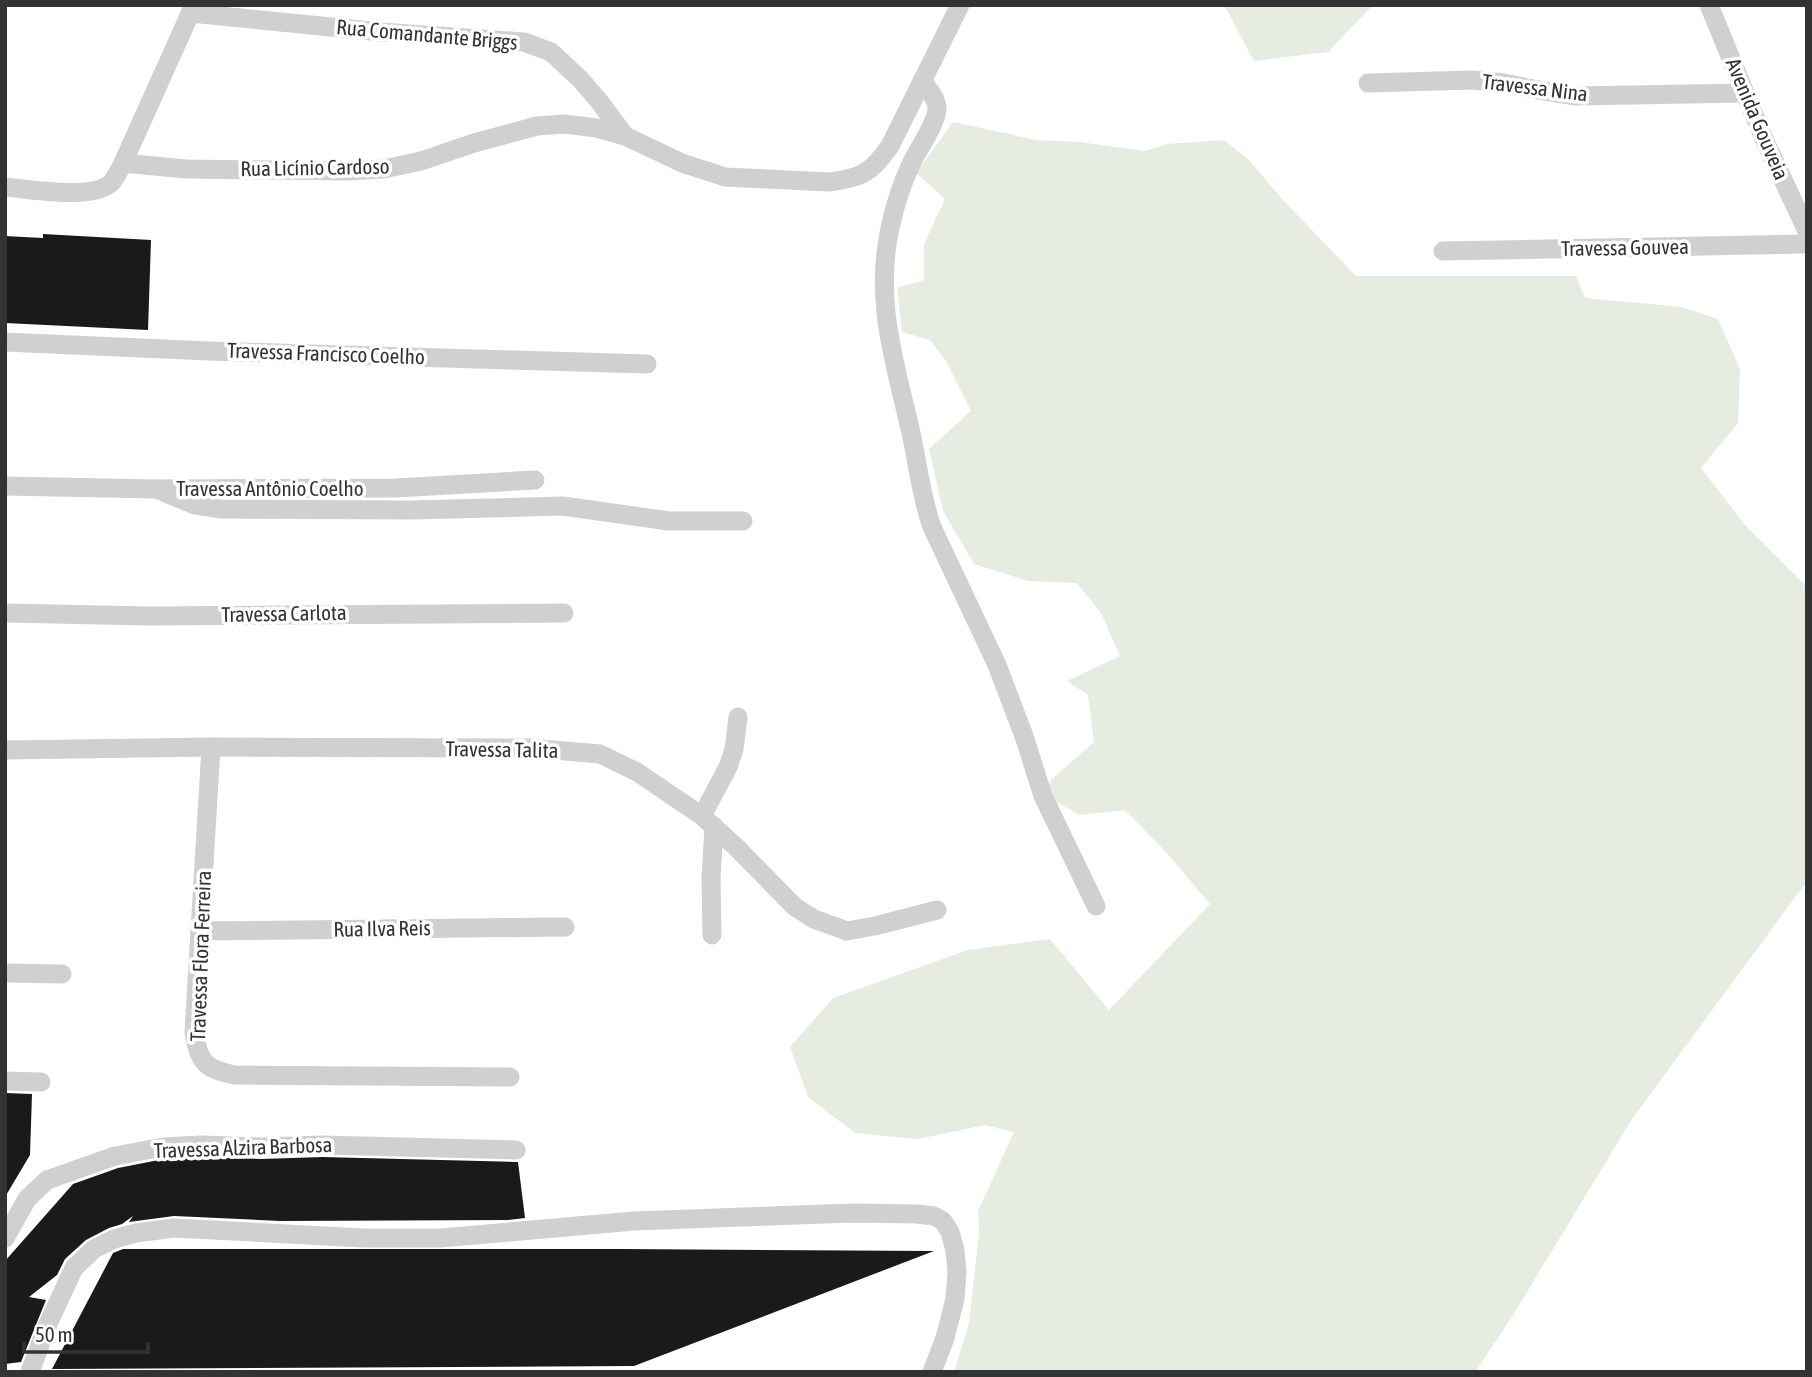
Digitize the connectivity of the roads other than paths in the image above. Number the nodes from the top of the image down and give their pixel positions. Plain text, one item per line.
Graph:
1 (960, 5) edge
2 (1710, 5) edge
3 (192, 9) edge
4 (922, 81) junction
5 (1368, 83) dead end
6 (1744, 93) junction
7 (625, 136) junction
8 (123, 163) junction
9 (5, 187) edge
10 (1807, 231) edge
11 (1807, 244) edge
12 (1443, 251) dead end
13 (5, 342) edge
14 (647, 364) dead end
15 (535, 480) dead end
16 (5, 486) edge
17 (361, 488) junction
18 (156, 489) junction
19 (357, 510) junction
20 (743, 521) dead end
21 (564, 613) dead end
22 (5, 614) edge
23 (738, 717) dead end
24 (211, 747) junction
25 (5, 750) edge
26 (708, 821) junction
27 (1096, 906) dead end
28 (937, 910) dead end
29 (565, 927) dead end
30 (200, 931) junction
31 (712, 935) dead end
32 (5, 972) edge
33 (62, 974) dead end
34 (510, 1077) dead end
35 (5, 1081) edge
36 (41, 1082) dead end
37 (516, 1150) dead end
38 (5, 1238) edge
39 (30, 1372) edge
40 (932, 1372) edge

1 - 4 street, Rua Licínio Cardoso
2 - 6 street, Avenida Gouveia
3 - 7 street, Rua Comandante Briggs
3 - 8 street
4 - 7 street, Rua Licínio Cardoso
4 - 27 street
5 - 6 street, Travessa Nina
6 - 10 street, Avenida Gouveia
7 - 8 street, Rua Licínio Cardoso
8 - 9 street
11 - 12 street, Travessa Gouvea
13 - 14 street, Travessa Francisco Coelho
15 - 17 street, Travessa Antônio Coelho
16 - 18 street, Travessa Antônio Coelho
17 - 18 street, Travessa Antônio Coelho
17 - 19 street
18 - 19 street
19 - 20 street
21 - 22 street, Travessa Carlota
23 - 26 street
24 - 25 street, Travessa Talita
24 - 26 street, Travessa Talita
24 - 30 street, Travessa Flora Ferreira
26 - 28 street, Travessa Talita
26 - 31 street
29 - 30 street, Rua Ilva Reis
30 - 34 street, Travessa Flora Ferreira
32 - 33 street
35 - 36 street
37 - 38 street, Travessa Alzira Barbosa
39 - 40 street

